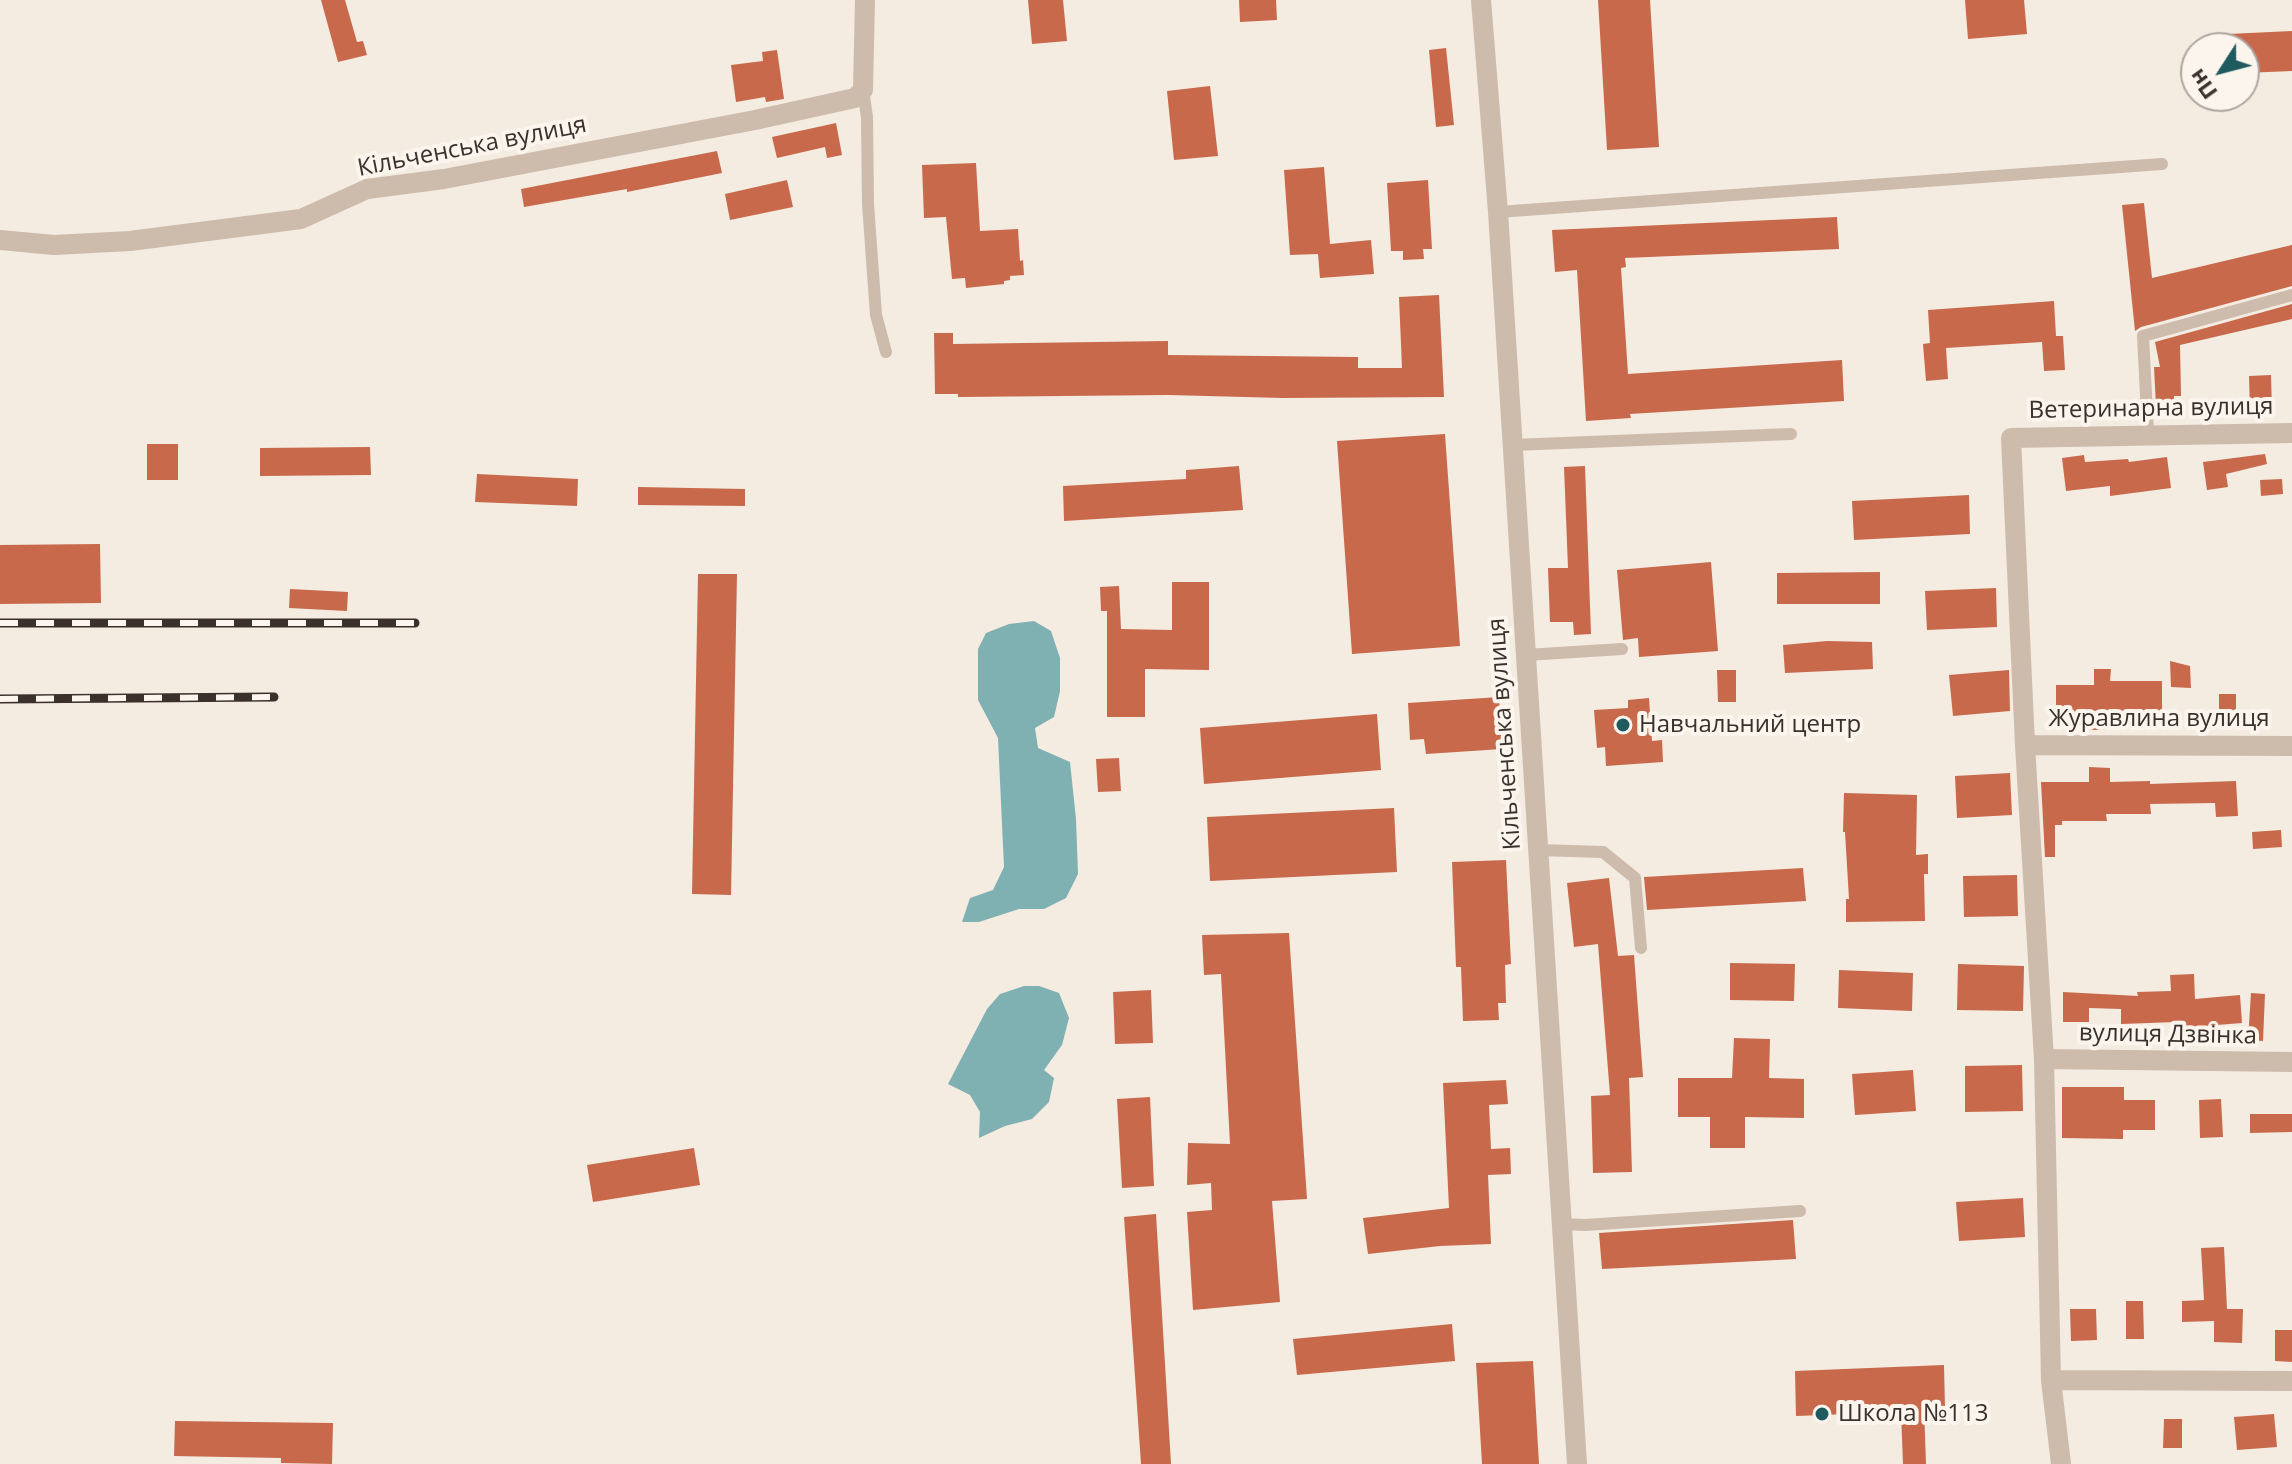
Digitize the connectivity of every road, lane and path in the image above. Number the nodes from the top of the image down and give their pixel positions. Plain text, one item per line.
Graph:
1 (865, 0) edge
2 (1481, 0) edge
3 (863, 90) junction
4 (2162, 164) dead end
5 (1498, 212) junction
6 (0, 240) edge
7 (2292, 295) edge
8 (886, 352) dead end
9 (2292, 433) edge
10 (1791, 434) dead end
11 (2148, 434) junction
12 (1513, 445) junction
13 (1622, 649) dead end
14 (1526, 655) junction
15 (2025, 745) junction
16 (2292, 746) edge
17 (1538, 850) junction
18 (1641, 948) dead end
19 (2044, 1059) junction
20 (2292, 1062) edge
21 (1800, 1211) dead end
22 (1562, 1224) junction
23 (2051, 1380) junction
24 (2292, 1381) edge
25 (1577, 1464) edge
26 (2061, 1464) edge

1 - 3 street
2 - 5 street, Кільченська вулиця
3 - 6 street, Кільченська вулиця
3 - 8 lane
4 - 5 lane
5 - 12 street, Кільченська вулиця
7 - 11 lane
9 - 11 street, Ветеринарна вулиця
10 - 12 lane
11 - 15 street, Ветеринарна вулиця
12 - 14 street, Кільченська вулиця
13 - 14 lane
14 - 17 street, Кільченська вулиця
15 - 16 street, Журавлина вулиця
15 - 19 street
17 - 18 lane
17 - 22 street, Кільченська вулиця
19 - 20 street, вулиця Дзвінка
19 - 23 street
21 - 22 lane
22 - 25 street, Кільченська вулиця
23 - 24 street
23 - 26 street

